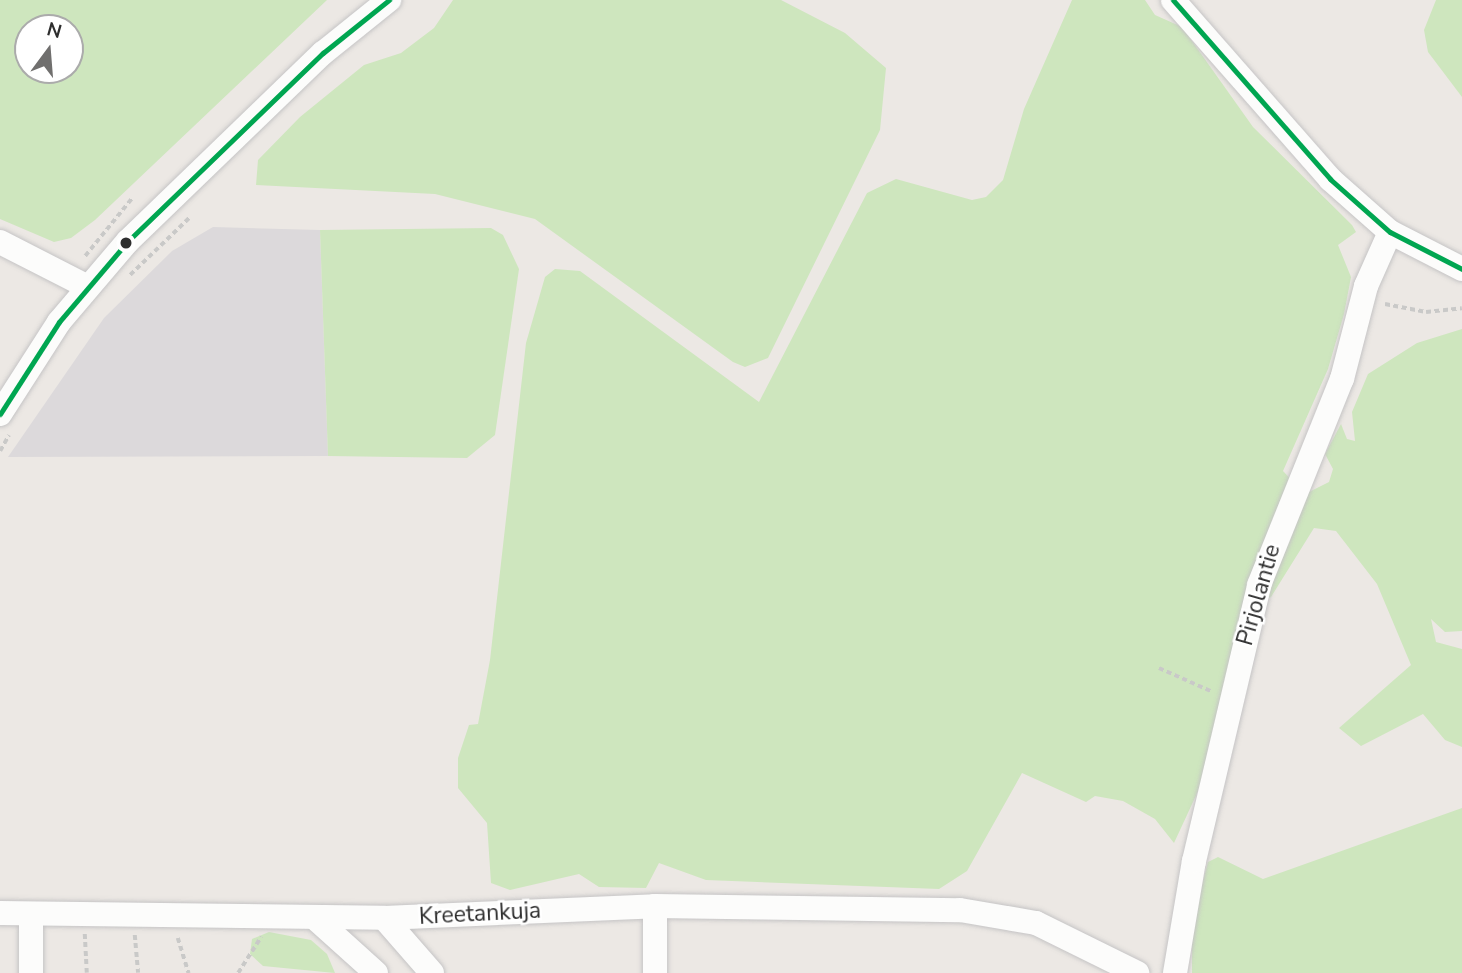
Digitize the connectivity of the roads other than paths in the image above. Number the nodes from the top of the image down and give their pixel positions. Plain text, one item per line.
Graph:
1 (389, 0) edge
2 (1173, 0) edge
3 (1390, 232) junction
4 (0, 242) edge
5 (1462, 269) edge
6 (86, 286) junction
7 (0, 414) edge
8 (655, 906) junction
9 (0, 913) edge
10 (31, 914) junction
11 (315, 918) junction
12 (384, 918) junction
13 (31, 973) edge
14 (376, 973) edge
15 (432, 973) edge
16 (655, 973) edge
17 (1137, 973) edge
18 (1175, 973) edge

1 - 6 street
2 - 3 street
3 - 5 street
3 - 18 street, Pirjolantie
4 - 6 street
6 - 7 street
8 - 12 street, Kreetankuja
8 - 16 street
8 - 17 street, Kreetankuja
9 - 10 street, Kreetankuja
10 - 11 street, Kreetankuja
10 - 13 street
11 - 12 street, Kreetankuja
11 - 14 street
12 - 15 street

